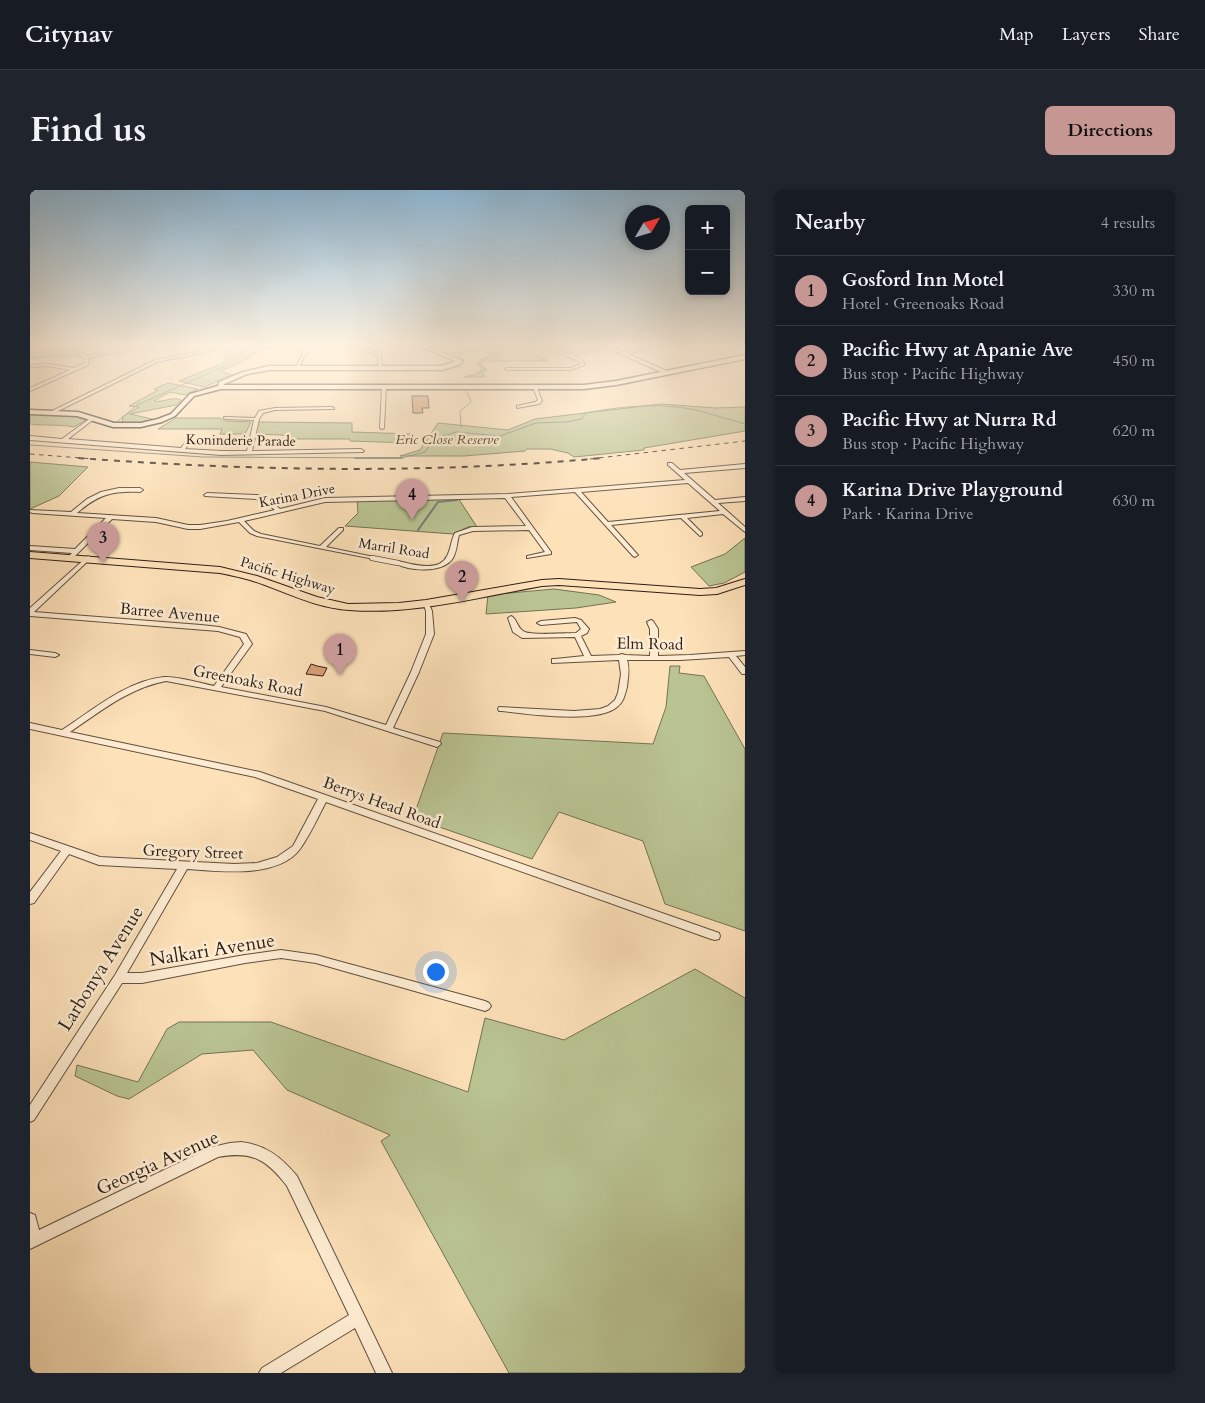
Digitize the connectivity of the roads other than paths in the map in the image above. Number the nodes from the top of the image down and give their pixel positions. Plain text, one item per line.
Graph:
1 (74, 401) edge
2 (186, 401) edge
3 (383, 401) edge
4 (539, 401) edge
5 (519, 407) dead end
6 (332, 408) dead end
7 (30, 412) edge
8 (52, 412) junction
9 (92, 418) junction
10 (226, 418) dead end
11 (257, 419) junction
12 (382, 428) dead end
13 (30, 438) edge
14 (63, 441) junction
15 (188, 441) dead end
16 (182, 450) junction
17 (362, 451) dead end
18 (249, 453) junction
19 (670, 464) dead end
20 (745, 466) edge
21 (680, 472) junction
22 (690, 481) junction
23 (140, 490) dead end
24 (578, 492) junction
25 (207, 495) dead end
26 (507, 496) junction
27 (745, 499) edge
28 (714, 502) junction
29 (278, 510) junction
30 (32, 511) dead end
31 (725, 512) junction
32 (72, 514) junction
33 (682, 516) junction
34 (110, 517) junction
35 (240, 520) junction
36 (607, 524) junction
37 (531, 528) junction
38 (341, 529) dead end
39 (745, 530) edge
40 (700, 534) dead end
41 (322, 547) junction
42 (30, 548) edge
43 (74, 554) junction
44 (30, 555) edge
45 (635, 555) dead end
46 (529, 557) dead end
47 (88, 558) junction
48 (372, 558) joint
49 (398, 564) joint
50 (745, 582) edge
51 (426, 603) junction
52 (30, 613) edge
53 (511, 618) dead end
54 (650, 622) dead end
55 (541, 623) dead end
56 (576, 635) junction
57 (30, 652) edge
58 (745, 653) edge
59 (731, 654) junction
60 (55, 656) dead end
61 (622, 656) junction
62 (588, 657) junction
63 (654, 657) junction
64 (555, 661) dead end
65 (745, 672) edge
66 (216, 688) junction
67 (502, 709) dead end
68 (30, 726) edge
69 (389, 728) junction
70 (63, 733) junction
71 (437, 744) dead end
72 (324, 797) junction
73 (30, 836) edge
74 (67, 849) junction
75 (184, 865) junction
76 (30, 900) edge
77 (714, 936) dead end
78 (118, 978) junction
79 (485, 1006) dead end
80 (30, 1116) edge
81 (30, 1220) edge
82 (32, 1241) edge
83 (358, 1318) junction
84 (267, 1373) edge
85 (384, 1373) edge

1 - 8 street
2 - 9 main road
3 - 12 street
4 - 5 street
6 - 11 street
7 - 8 main road
8 - 9 main road
9 - 14 street
10 - 11 street
11 - 18 street
13 - 14 street, Koninderie Parade
14 - 16 street, Koninderie Parade
15 - 16 street
16 - 18 street, Koninderie Parade
17 - 18 street, Koninderie Parade
19 - 21 street
20 - 21 street
21 - 22 street
22 - 24 street, Karina Drive
22 - 28 street
23 - 32 street
24 - 26 street, Karina Drive
24 - 36 street
25 - 29 street
26 - 29 street, Karina Drive
26 - 37 street
27 - 28 street
28 - 31 street
29 - 35 street, Karina Drive
30 - 32 street, Karina Drive
31 - 33 street
31 - 39 street
32 - 34 street, Karina Drive
33 - 36 street
33 - 40 street
34 - 35 street, Karina Drive
34 - 43 street
35 - 41 street, Marril Road
36 - 45 street
37 - 46 street
37 - 49 street, Marril Road
38 - 41 street
41 - 48 street, Marril Road
42 - 43 street
43 - 44 main road, Pacific Highway
43 - 47 main road, Pacific Highway
47 - 51 main road, Pacific Highway
47 - 52 street
48 - 49 street, Marril Road
50 - 51 main road, Pacific Highway
51 - 69 street
52 - 66 street, Barree Avenue
53 - 56 street
54 - 63 street
55 - 56 street
56 - 62 street
57 - 60 street
58 - 59 street, Elm Road
59 - 63 street, Elm Road
59 - 65 street
61 - 62 street, Elm Road
61 - 63 street, Elm Road
61 - 67 street
62 - 64 street, Elm Road
66 - 69 street, Greenoaks Road
66 - 70 street, Greenoaks Road
68 - 70 street, Berrys Head Road
69 - 71 street, Greenoaks Road
70 - 72 street, Berrys Head Road
72 - 75 street, Gregory Street
72 - 77 street, Berrys Head Road
73 - 74 street, Gregory Street
74 - 75 street, Gregory Street
74 - 76 street
75 - 78 street, Larbonya Avenue
78 - 79 street, Nalkari Avenue
78 - 80 street, Larbonya Avenue
81 - 82 street
82 - 83 street, Georgia Avenue
83 - 84 street
83 - 85 street, Georgia Avenue

